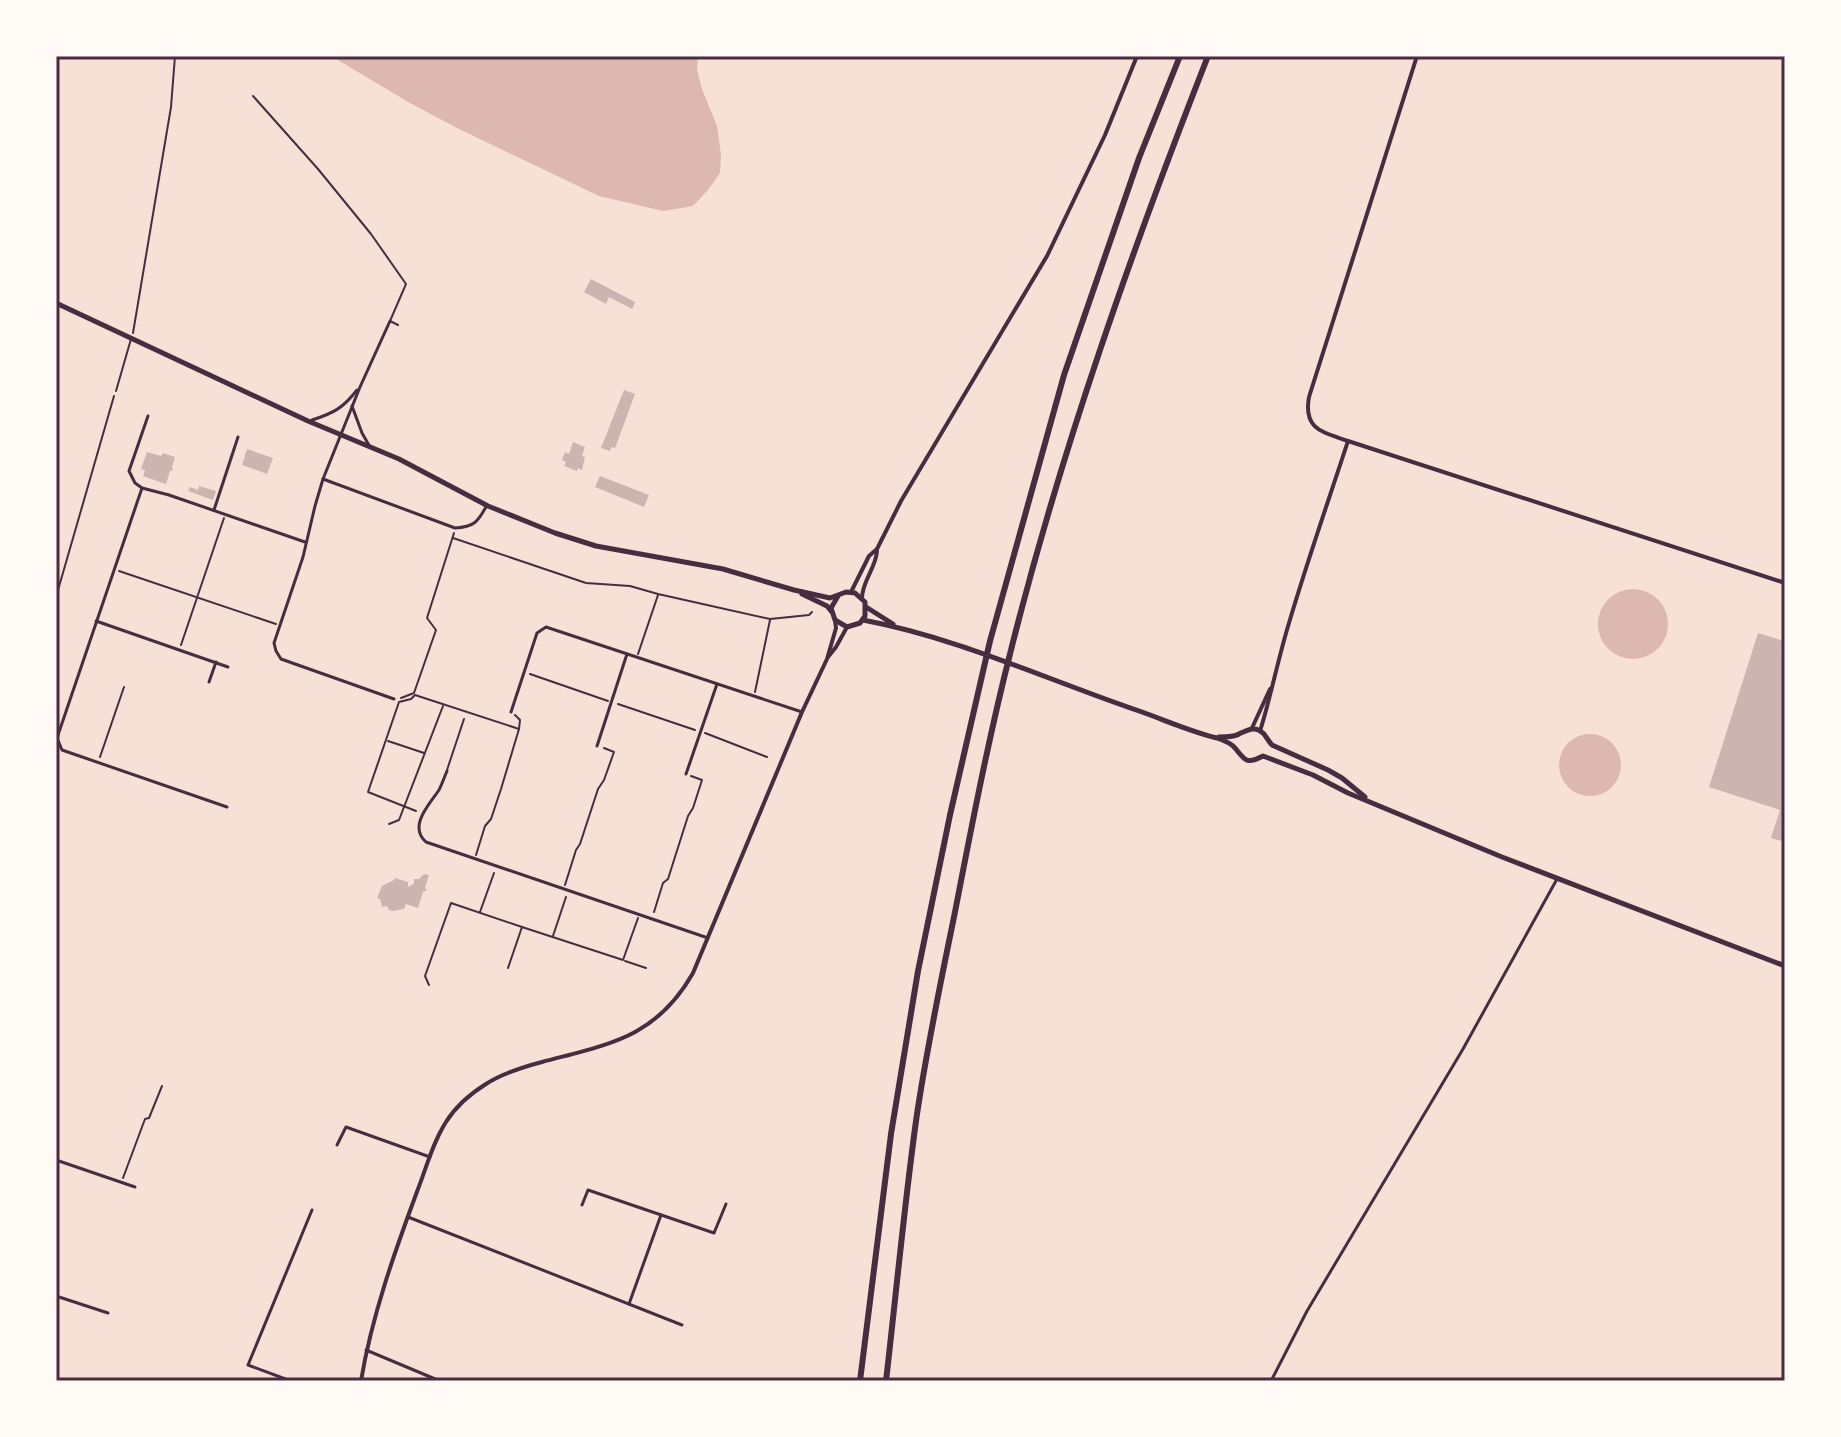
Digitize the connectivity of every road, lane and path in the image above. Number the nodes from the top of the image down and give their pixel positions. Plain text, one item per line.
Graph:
1 (175, 56) edge
2 (1137, 56) edge
3 (1180, 56) edge
4 (1208, 56) edge
5 (1417, 56) edge
6 (253, 96) dead end
7 (56, 303) edge
8 (390, 321) junction
9 (398, 325) dead end
10 (131, 338) junction
11 (360, 387) junction
12 (116, 391) joint
13 (352, 406) junction
14 (148, 416) dead end
15 (308, 421) junction
16 (340, 435) junction
17 (238, 437) dead end
18 (1348, 441) junction
19 (370, 447) junction
20 (323, 479) junction
21 (142, 488) junction
22 (487, 505) junction
23 (214, 510) junction
24 (225, 514) junction
25 (455, 528) junction
26 (453, 538) junction
27 (305, 542) junction
28 (877, 549) junction
29 (114, 569) junction
30 (1785, 583) edge
31 (794, 590) junction
32 (851, 592) junction
33 (658, 594) junction
34 (838, 596) junction
35 (56, 597) edge
36 (197, 597) junction
37 (862, 598) junction
38 (866, 607) junction
39 (812, 612) dead end
40 (832, 612) junction
41 (770, 619) junction
42 (835, 620) junction
43 (863, 620) junction
44 (96, 621) junction
45 (280, 626) junction
46 (898, 626) junction
47 (847, 627) junction
48 (179, 650) junction
49 (627, 654) junction
50 (637, 657) junction
51 (827, 659) junction
52 (216, 662) junction
53 (228, 667) dead end
54 (523, 672) junction
55 (209, 682) dead end
56 (1272, 683) junction
57 (717, 684) junction
58 (124, 687) dead end
59 (754, 696) junction
60 (394, 699) joint
61 (611, 702) junction
62 (444, 704) junction
63 (511, 712) joint
64 (802, 712) junction
65 (464, 719) dead end
66 (519, 729) junction
67 (1252, 729) junction
68 (1260, 731) junction
69 (701, 732) junction
70 (1238, 736) junction
71 (1217, 738) junction
72 (387, 740) junction
73 (1268, 742) junction
74 (597, 746) joint
75 (1235, 747) junction
76 (425, 753) junction
77 (1263, 756) junction
78 (767, 757) dead end
79 (98, 762) junction
80 (447, 771) joint
81 (686, 774) joint
82 (1372, 803) junction
83 (405, 806) junction
84 (227, 807) dead end
85 (423, 814) junction
86 (389, 824) dead end
87 (475, 859) junction
88 (496, 867) junction
89 (1557, 879) junction
90 (565, 891) junction
91 (480, 913) junction
92 (639, 915) junction
93 (651, 919) junction
94 (522, 927) junction
95 (552, 937) junction
96 (708, 938) junction
97 (623, 960) junction
98 (1785, 966) edge
99 (508, 968) dead end
100 (646, 968) dead end
101 (429, 985) dead end
102 (162, 1086) dead end
103 (337, 1145) dead end
104 (430, 1157) junction
105 (56, 1160) edge
106 (122, 1183) junction
107 (135, 1187) dead end
108 (726, 1204) dead end
109 (582, 1205) dead end
110 (312, 1210) dead end
111 (661, 1215) junction
112 (408, 1217) junction
113 (56, 1296) edge
114 (629, 1304) junction
115 (108, 1313) dead end
116 (682, 1325) dead end
117 (366, 1350) junction
118 (291, 1381) edge
119 (361, 1381) edge
120 (440, 1381) edge
121 (860, 1381) edge
122 (886, 1381) edge
123 (1271, 1381) edge

1 - 10 path
2 - 28 street
3 - 121 highway
4 - 122 highway
5 - 18 street
6 - 8 lane
7 - 10 main road
8 - 9 lane
8 - 11 street
10 - 12 lane
10 - 15 main road
11 - 13 street
11 - 15 street
12 - 35 path
13 - 16 street
13 - 19 street
14 - 21 street
15 - 16 main road
16 - 19 main road
16 - 20 street
17 - 23 street
18 - 30 street
18 - 56 street
19 - 22 main road
20 - 25 street
20 - 27 street
21 - 23 street
21 - 29 street
22 - 25 street
22 - 31 main road
23 - 24 street
24 - 27 street
24 - 36 path
25 - 26 path
26 - 33 path
26 - 60 path
27 - 45 street
28 - 32 street
28 - 37 street
29 - 36 path
29 - 44 street
31 - 34 main road
31 - 40 main road
32 - 34 main road
32 - 37 main road
33 - 41 path
33 - 50 path
34 - 40 main road
36 - 45 path
36 - 48 path
37 - 38 main road
38 - 43 main road
38 - 46 main road
39 - 41 path
40 - 42 main road
41 - 59 path
42 - 47 main road
42 - 51 street
43 - 46 main road
43 - 47 main road
44 - 48 street
44 - 79 street
45 - 60 street
46 - 71 main road
47 - 51 street
48 - 52 street
49 - 50 street
49 - 54 street
49 - 61 street
50 - 57 street
51 - 64 street
52 - 53 street
52 - 55 street
54 - 61 path
54 - 63 street
56 - 67 street
56 - 68 street
57 - 59 street
57 - 69 street
58 - 79 path
59 - 64 street
61 - 69 path
61 - 74 street
62 - 66 path
62 - 72 path
62 - 76 path
63 - 66 path
64 - 96 street
65 - 80 lane
66 - 87 path
67 - 68 main road
67 - 70 main road
68 - 73 main road
69 - 78 path
69 - 81 street
70 - 71 main road
70 - 75 main road
71 - 75 main road
72 - 76 path
72 - 83 path
73 - 77 main road
73 - 82 main road
74 - 90 path
75 - 77 main road
76 - 83 path
77 - 82 main road
79 - 84 street
80 - 85 street
81 - 93 path
82 - 89 main road
83 - 85 path
83 - 86 path
85 - 87 street
87 - 88 street
88 - 90 street
88 - 91 path
89 - 98 main road
89 - 123 street
90 - 92 street
90 - 95 path
91 - 94 path
91 - 101 path
92 - 93 street
92 - 97 path
93 - 96 street
94 - 95 path
94 - 99 path
95 - 97 path
96 - 104 street
97 - 100 path
102 - 106 path
103 - 104 street
104 - 112 street
105 - 106 street
106 - 107 street
108 - 111 street
109 - 111 street
110 - 118 street
111 - 114 street
112 - 114 street
112 - 117 street
113 - 115 street
114 - 116 street
117 - 119 street
117 - 120 street

